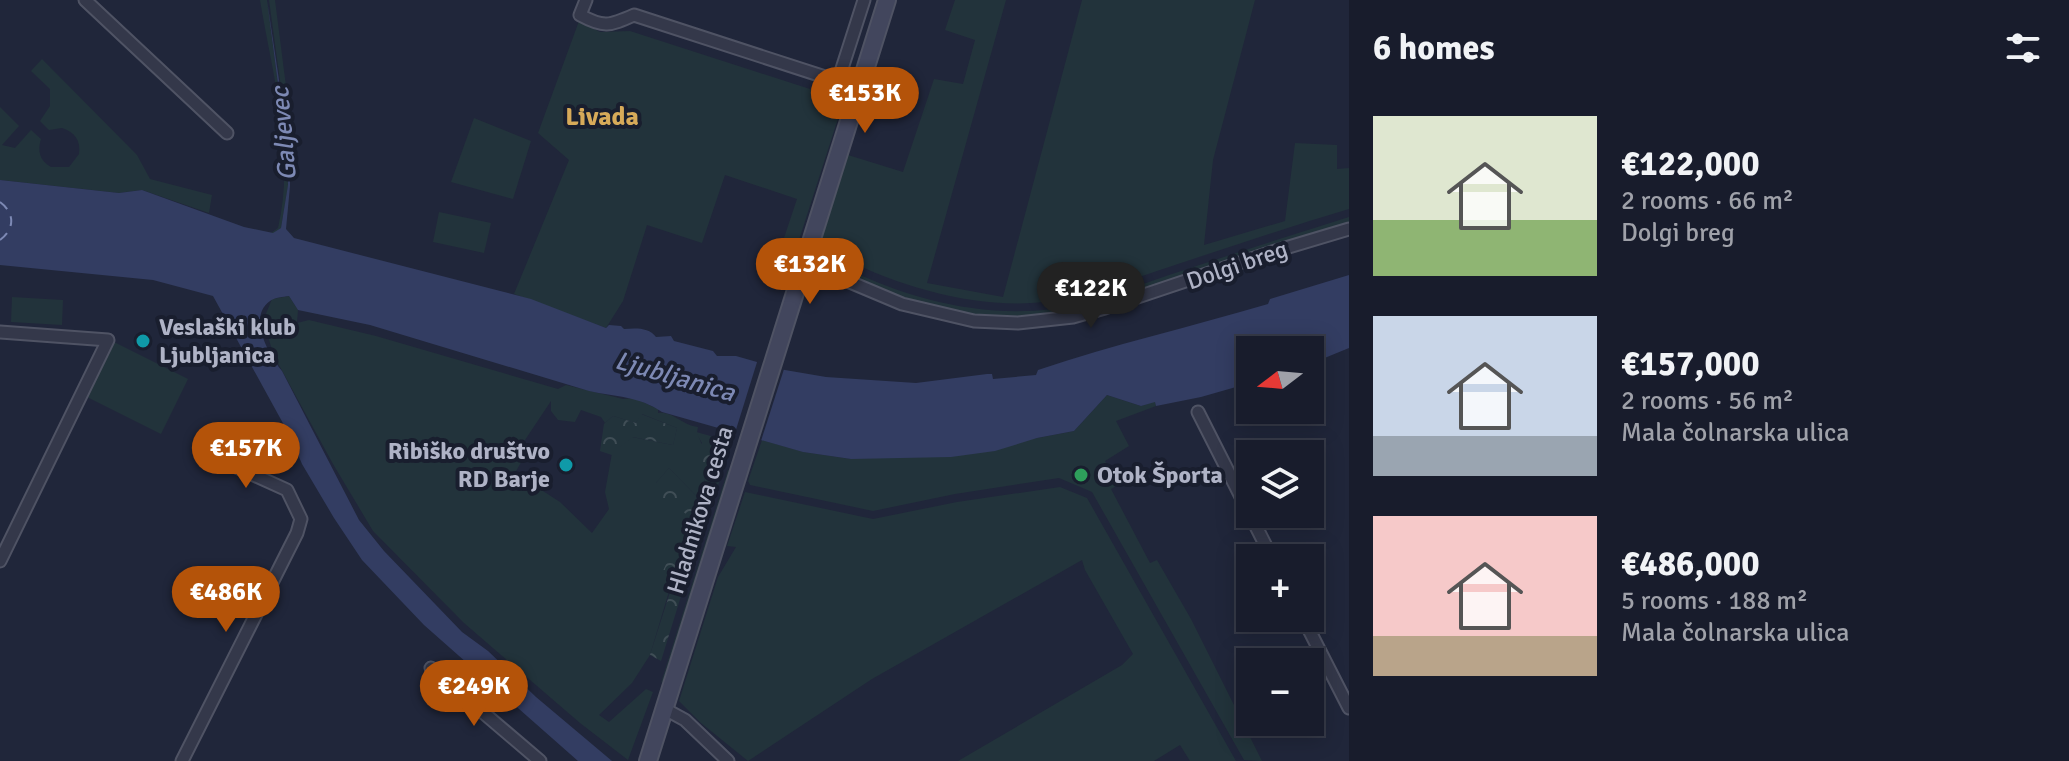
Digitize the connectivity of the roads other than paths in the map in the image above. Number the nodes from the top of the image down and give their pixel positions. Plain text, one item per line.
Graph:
1 (85, 0) edge
2 (586, 0) edge
3 (864, 0) edge
4 (887, 0) edge
5 (838, 81) junction
6 (859, 88) junction
7 (227, 133) dead end
8 (1349, 229) edge
9 (805, 257) junction
10 (0, 332) edge
11 (1198, 412) dead end
12 (201, 451) dead end
13 (1265, 544) edge
14 (0, 561) edge
15 (1310, 632) edge
16 (431, 668) dead end
17 (663, 708) junction
18 (1349, 708) edge
19 (182, 761) edge
20 (540, 761) edge
21 (648, 761) edge
22 (728, 761) edge

1 - 7 street
2 - 5 street
3 - 5 street
4 - 6 main road, Hladnikova cesta
5 - 6 street
6 - 9 main road, Hladnikova cesta
8 - 9 street, Dolgi breg
9 - 17 main road, Hladnikova cesta
10 - 14 street
11 - 13 street
12 - 19 street
15 - 18 street
16 - 20 street
17 - 21 main road, Hladnikova cesta
17 - 22 street

